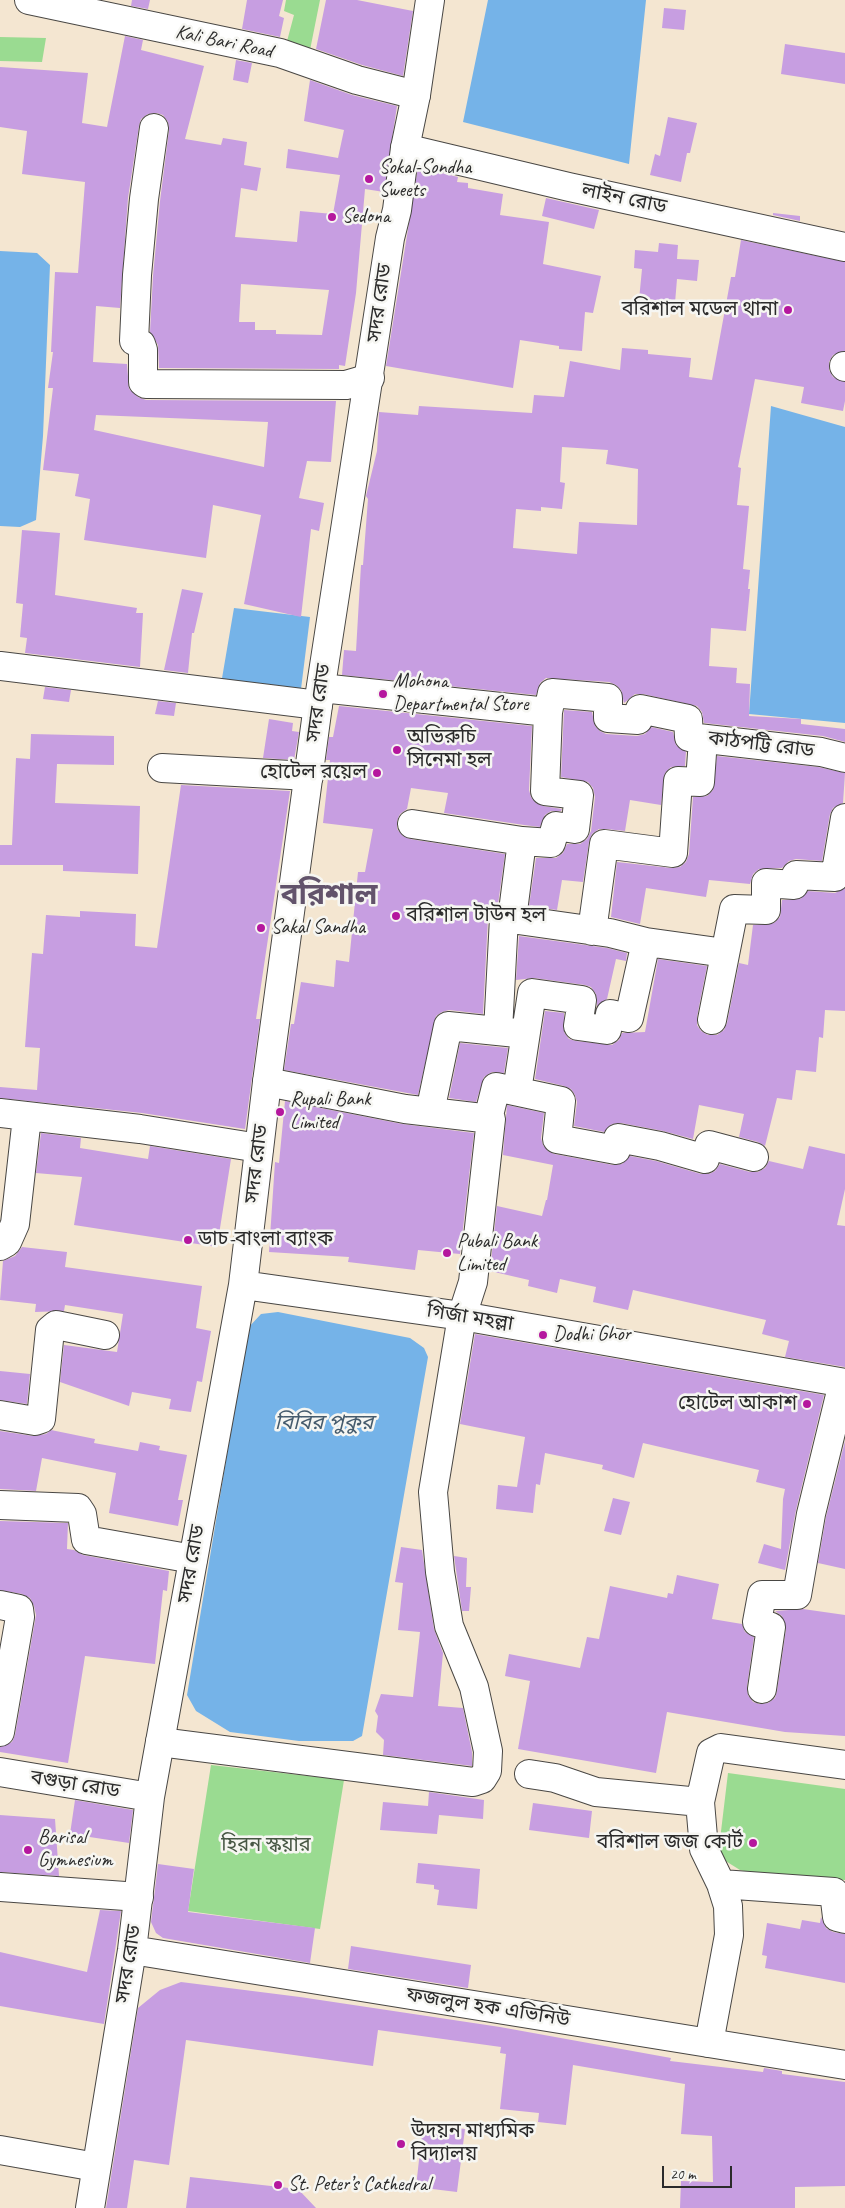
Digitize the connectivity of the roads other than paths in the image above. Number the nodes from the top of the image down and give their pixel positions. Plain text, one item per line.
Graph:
1 (29, 0) edge
2 (430, 0) edge
3 (416, 95) junction
4 (154, 128) dead end
5 (404, 148) junction
6 (845, 247) edge
7 (370, 378) junction
8 (0, 666) edge
9 (320, 696) junction
10 (548, 712) junction
11 (703, 739) junction
12 (845, 758) edge
13 (162, 768) dead end
14 (309, 776) junction
15 (845, 818) edge
16 (412, 824) dead end
17 (522, 841) junction
18 (512, 919) junction
19 (592, 931) junction
20 (646, 942) junction
21 (725, 954) junction
22 (712, 1020) dead end
23 (498, 1031) junction
24 (526, 1033) junction
25 (267, 1082) junction
26 (518, 1092) junction
27 (430, 1112) junction
28 (0, 1113) edge
29 (27, 1117) junction
30 (488, 1119) junction
31 (259, 1148) junction
32 (754, 1157) dead end
33 (0, 1246) edge
34 (243, 1285) junction
35 (462, 1316) junction
36 (105, 1335) dead end
37 (844, 1383) edge
38 (0, 1415) edge
39 (0, 1505) edge
40 (193, 1559) junction
41 (0, 1604) edge
42 (762, 1689) dead end
43 (0, 1732) edge
44 (160, 1742) junction
45 (845, 1765) edge
46 (529, 1774) dead end
47 (0, 1775) edge
48 (150, 1798) junction
49 (700, 1802) junction
50 (721, 1884) junction
51 (0, 1887) edge
52 (139, 1898) junction
53 (845, 1919) edge
54 (132, 1950) junction
55 (709, 2043) junction
56 (845, 2065) edge
57 (0, 2150) edge
58 (96, 2167) junction
59 (90, 2208) edge

1 - 3 street, Kali Bari Road
2 - 3 street, সদর রোড
3 - 5 street, সদর রোড
4 - 7 street
5 - 6 street, লাইন রোড
5 - 7 street, সদর রোড
7 - 9 street, সদর রোড
8 - 9 street
9 - 10 street
9 - 14 street, সদর রোড
10 - 11 street, কাঠপট্টি রোড
10 - 17 street
11 - 12 street, কাঠপট্টি রোড
11 - 19 street
13 - 14 street
14 - 25 street, সদর রোড
15 - 21 street
16 - 17 street
17 - 18 street
18 - 19 street
18 - 23 street
19 - 20 street
20 - 21 street
20 - 24 street
21 - 22 street
23 - 24 street
23 - 27 street
24 - 26 street
25 - 27 street
25 - 31 street, সদর রোড
26 - 30 street
26 - 32 street
27 - 30 street
28 - 29 street
29 - 31 street
29 - 33 street
30 - 35 street
31 - 34 street, সদর রোড
34 - 35 street, গির্জা মহল্লা
34 - 40 street, সদর রোড
35 - 37 street, গির্জা মহল্লা
35 - 44 street
36 - 38 street
37 - 42 street
39 - 40 street
40 - 44 street, সদর রোড
41 - 43 street
44 - 48 street, সদর রোড
45 - 49 street
46 - 49 street
47 - 48 street, বগুড়া রোড
48 - 52 street, সদর রোড
49 - 50 street
50 - 53 street
50 - 55 street
51 - 52 street
52 - 54 street, সদর রোড
54 - 55 street, ফজলুল হক এভিনিউ
54 - 58 street, সদর রোড
55 - 56 street, ফজলুল হক এভিনিউ
57 - 58 street
58 - 59 street, সদর রোড

